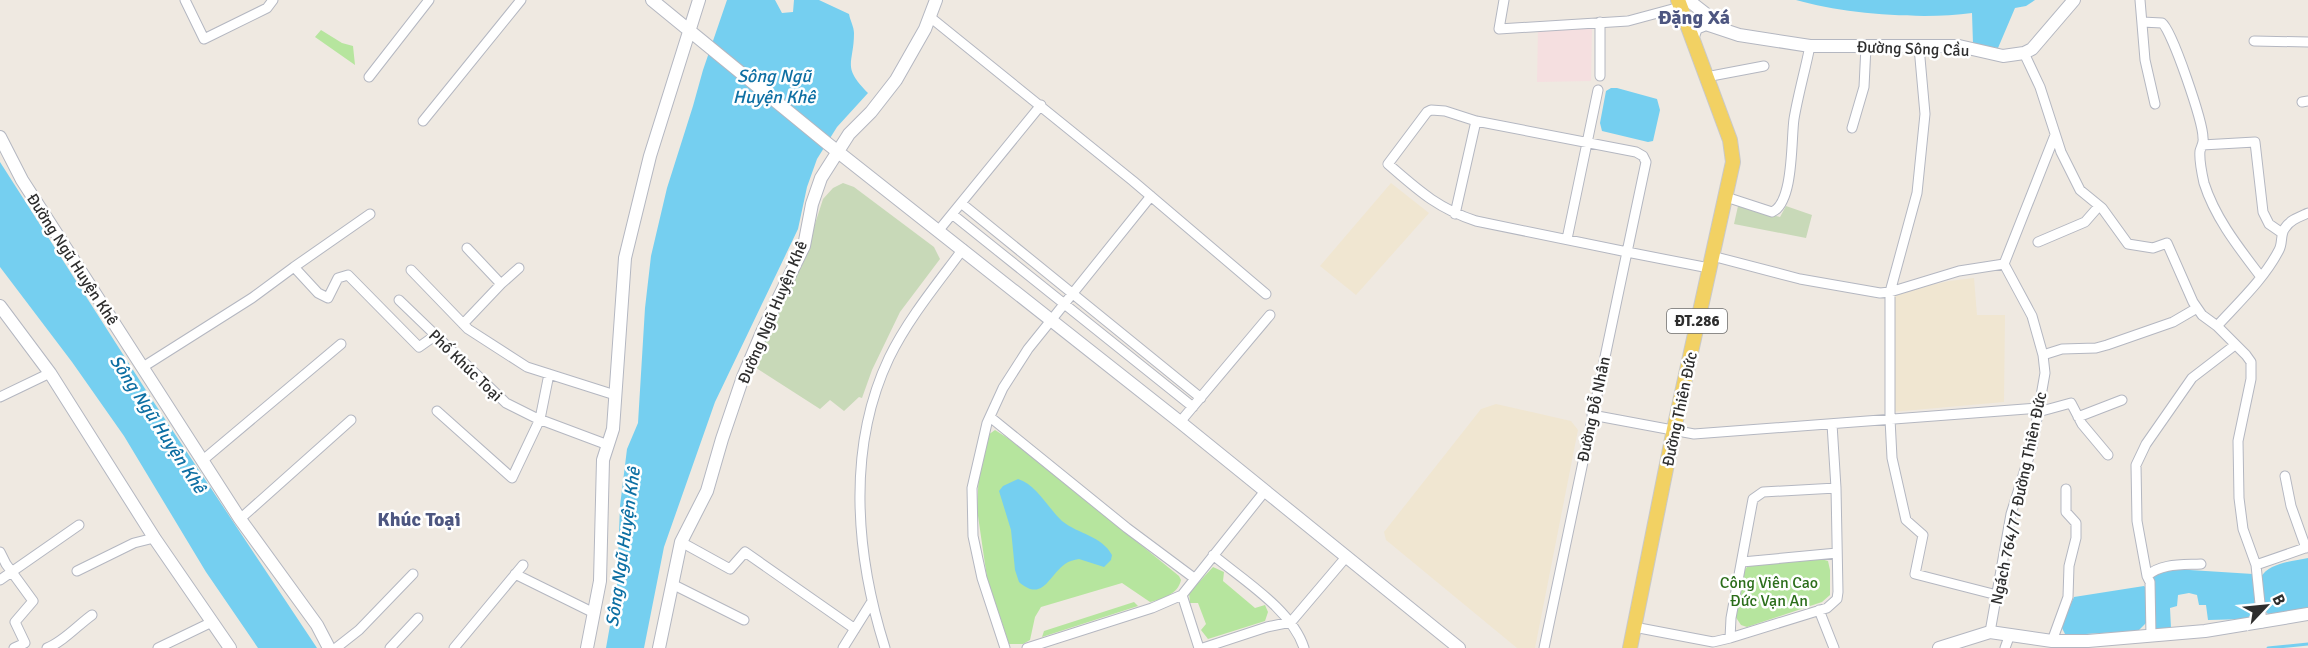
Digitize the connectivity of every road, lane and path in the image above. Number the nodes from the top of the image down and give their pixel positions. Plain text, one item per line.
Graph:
1 (185, 0) edge
2 (521, 0) edge
3 (652, 0) edge
4 (699, 0) edge
5 (936, 0) edge
6 (1504, 0) edge
7 (2074, 0) edge
8 (2140, 0) edge
9 (427, 1) edge
10 (267, 2) edge
11 (1682, 2) edge
12 (930, 17) junction
13 (1600, 22) junction
14 (2142, 22) junction
15 (689, 31) junction
16 (1728, 31) junction
17 (1692, 39) junction
18 (2254, 41) dead end
19 (2308, 42) edge
20 (1810, 46) junction
21 (1866, 46) junction
22 (1919, 47) junction
23 (2024, 53) junction
24 (1764, 66) dead end
25 (1600, 76) dead end
26 (369, 77) dead end
27 (1706, 77) junction
28 (1598, 90) dead end
29 (2155, 104) dead end
30 (1041, 105) junction
31 (423, 121) dead end
32 (1476, 121) junction
33 (1852, 128) dead end
34 (2055, 135) junction
35 (0, 137) edge
36 (1588, 143) junction
37 (2202, 146) junction
38 (833, 147) junction
39 (1151, 196) junction
40 (1726, 197) junction
41 (961, 203) junction
42 (2099, 206) junction
43 (2308, 213) edge
44 (370, 214) dead end
45 (952, 214) junction
46 (1455, 214) junction
47 (939, 230) junction
48 (2282, 233) junction
49 (1567, 239) junction
50 (2038, 242) dead end
51 (467, 248) dead end
52 (963, 249) junction
53 (1627, 252) junction
54 (1711, 262) junction
55 (2004, 264) junction
56 (294, 267) junction
57 (519, 268) dead end
58 (411, 270) dead end
59 (2261, 277) junction
60 (501, 284) junction
61 (1890, 292) junction
62 (1072, 293) junction
63 (1266, 294) dead end
64 (399, 300) dead end
65 (1064, 304) junction
66 (0, 306) edge
67 (2197, 308) junction
68 (1270, 315) dead end
69 (1052, 319) junction
70 (463, 324) junction
71 (2217, 326) junction
72 (436, 335) junction
73 (341, 344) dead end
74 (2235, 345) junction
75 (2043, 355) junction
76 (143, 367) junction
77 (50, 373) junction
78 (549, 374) junction
79 (615, 395) junction
80 (0, 397) edge
81 (1201, 398) junction
82 (2122, 400) dead end
83 (1193, 407) junction
84 (2038, 410) junction
85 (437, 411) dead end
86 (1592, 415) junction
87 (990, 417) junction
88 (2078, 417) junction
89 (540, 419) junction
90 (1890, 419) junction
91 (351, 420) dead end
92 (1180, 422) junction
93 (1832, 424) junction
94 (1674, 429) junction
95 (608, 445) junction
96 (2108, 455) dead end
97 (203, 460) junction
98 (2285, 476) dead end
99 (1836, 488) junction
100 (2066, 489) dead end
101 (1265, 491) junction
102 (240, 519) junction
103 (79, 525) dead end
104 (154, 538) junction
105 (681, 542) junction
106 (2307, 547) edge
107 (0, 552) edge
108 (1837, 553) junction
109 (1213, 555) junction
110 (1347, 556) junction
111 (1742, 562) junction
112 (2201, 564) dead end
113 (523, 565) dead end
114 (2256, 565) junction
115 (77, 571) dead end
116 (12, 572) junction
117 (413, 573) dead end
118 (515, 574) junction
119 (2147, 576) junction
120 (1194, 578) junction
121 (0, 580) edge
122 (672, 584) junction
123 (1997, 595) junction
124 (1182, 596) junction
125 (872, 603) junction
126 (1819, 610) junction
127 (594, 613) junction
128 (2308, 614) edge
129 (92, 615) dead end
130 (418, 618) dead end
131 (744, 620) dead end
132 (212, 622) junction
133 (1291, 622) junction
134 (2262, 623) junction
135 (1634, 627) junction
136 (855, 629) junction
137 (1990, 632) junction
138 (2151, 636) junction
139 (1730, 638) junction
140 (2052, 641) junction
141 (2007, 642) edge
142 (26, 645) edge
143 (458, 647) edge
144 (14, 648) edge
145 (47, 648) edge
146 (158, 648) edge
147 (230, 648) edge
148 (329, 648) edge
149 (336, 648) edge
150 (390, 648) edge
151 (587, 648) edge
152 (659, 648) edge
153 (843, 648) edge
154 (885, 648) edge
155 (1005, 648) edge
156 (1027, 648) edge
157 (1201, 648) edge
158 (1304, 648) edge
159 (1459, 648) edge
160 (1544, 648) edge
161 (1630, 648) edge
162 (1834, 648) edge
163 (1939, 648) edge

1 - 10 street
2 - 31 street
3 - 15 street
4 - 15 street
5 - 12 street, Đường Ngũ Huyện Khê
6 - 13 street
7 - 23 street
8 - 14 street
9 - 26 street
11 - 13 street
11 - 16 street, Đường Sông Cầu
11 - 17 main road, Đường Thiên Đức / ĐT.286
12 - 30 street
12 - 38 street, Đường Ngũ Huyện Khê
13 - 25 street
14 - 29 street
14 - 37 street
15 - 38 street
15 - 79 street
16 - 17 street, Đường Sông Cầu
16 - 20 street, Đường Sông Cầu
17 - 27 main road, Đường Thiên Đức / ĐT.286
18 - 19 street
20 - 21 street, Đường Sông Cầu
20 - 40 street
21 - 22 street, Đường Sông Cầu
21 - 33 street
22 - 23 street, Đường Sông Cầu
22 - 61 street
23 - 34 street
24 - 27 street
27 - 40 main road, Đường Thiên Đức / ĐT.286
28 - 36 street
30 - 39 street
30 - 41 street
32 - 36 street
32 - 46 street
32 - 46 street
34 - 42 street
34 - 55 street
35 - 76 street, Đường Ngũ Huyện Khê
36 - 49 street
36 - 53 street, Đường Đỗ Nhân
37 - 48 street
37 - 59 street
38 - 47 street
38 - 105 street, Đường Ngũ Huyện Khê
39 - 62 street
39 - 63 street
40 - 54 main road, Đường Thiên Đức / ĐT.286
41 - 45 street
41 - 62 street
42 - 50 street
42 - 67 street
43 - 48 street
44 - 56 street
45 - 47 street
45 - 65 street
46 - 49 street
47 - 52 street
48 - 59 street
49 - 53 street
51 - 60 street
52 - 69 street
52 - 125 street
53 - 54 street
53 - 86 street, Đường Đỗ Nhân
54 - 61 street
54 - 94 main road, Đường Thiên Đức / ĐT.286
55 - 61 street
55 - 75 street, Ngách 764/77 Đường Thiên Đức
56 - 72 street
56 - 76 street
57 - 60 street
58 - 70 street
59 - 71 street
60 - 70 street
61 - 90 street
62 - 65 street
62 - 81 street
64 - 72 street, Phố Khúc Toại
65 - 69 street
65 - 83 street
66 - 77 street
67 - 71 street
67 - 75 street
68 - 81 street
69 - 87 street
69 - 92 street
70 - 78 street
71 - 74 street
72 - 89 street, Phố Khúc Toại
73 - 97 street
74 - 114 street
74 - 119 street
75 - 84 street, Ngách 764/77 Đường Thiên Đức
76 - 97 street, Đường Ngũ Huyện Khê
77 - 80 street
77 - 104 street
78 - 79 street
78 - 89 street
79 - 95 street
81 - 83 street
82 - 88 street
83 - 92 street
84 - 88 street
84 - 90 street
84 - 123 street, Ngách 764/77 Đường Thiên Đức
85 - 89 street
86 - 94 street
86 - 160 street, Đường Đỗ Nhân
87 - 120 street
87 - 155 street
88 - 96 street
89 - 95 street, Phố Khúc Toại
90 - 93 street
90 - 123 street
91 - 102 street
92 - 101 street
93 - 94 street
93 - 99 street
94 - 135 main road, Đường Thiên Đức / ĐT.286
95 - 127 street
97 - 102 street, Đường Ngũ Huyện Khê
98 - 106 street
99 - 108 street
99 - 111 street
100 - 140 street
101 - 109 street
101 - 110 street
102 - 148 street, Đường Ngũ Huyện Khê
103 - 116 street
104 - 115 street
104 - 132 street
105 - 122 street, Đường Ngũ Huyện Khê
105 - 136 street
106 - 114 street
107 - 116 street
108 - 111 street
108 - 126 street
109 - 120 street
109 - 133 street
110 - 133 street
110 - 159 street
111 - 139 street
112 - 119 street
113 - 118 street
114 - 134 street
116 - 121 street
116 - 142 street
117 - 149 street
118 - 127 street
118 - 143 street
119 - 138 street
120 - 124 street
122 - 131 street
122 - 152 street, Đường Ngũ Huyện Khê
123 - 137 street, Ngách 764/77 Đường Thiên Đức
124 - 156 street
124 - 157 street
125 - 136 street
125 - 154 street
126 - 139 street
126 - 162 street
127 - 151 street
128 - 134 street
129 - 145 street
130 - 150 street
132 - 146 street
132 - 147 street
133 - 157 street
133 - 158 street
134 - 138 street
135 - 139 street
135 - 161 main road, Đường Thiên Đức / ĐT.286
136 - 153 street
137 - 141 street
137 - 163 street
138 - 140 street
140 - 141 street
142 - 144 street

